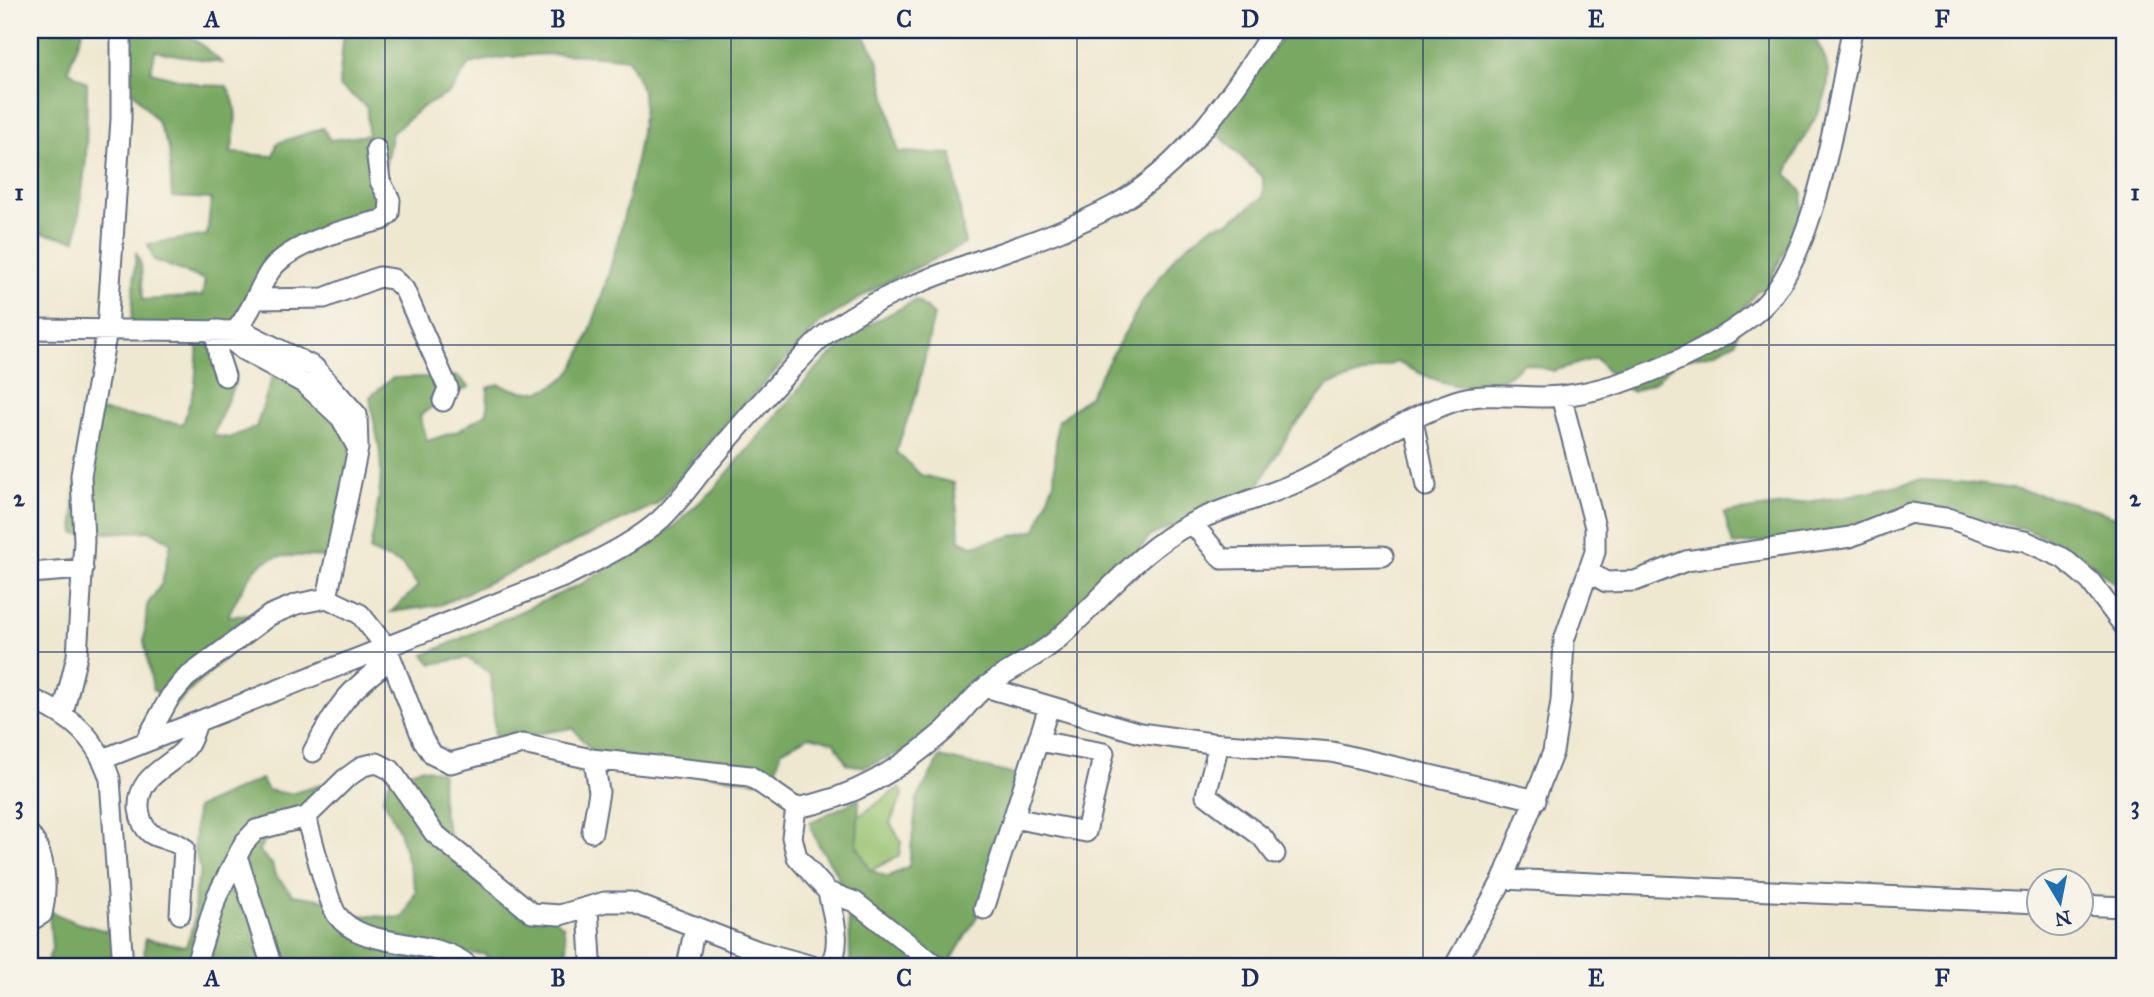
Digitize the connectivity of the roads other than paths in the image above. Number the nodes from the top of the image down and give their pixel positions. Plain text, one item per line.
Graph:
1 (121, 30) edge
2 (1273, 30) edge
3 (1852, 30) edge
4 (376, 149) dead end
5 (257, 299) junction
6 (30, 330) edge
7 (107, 330) junction
8 (223, 330) junction
9 (225, 376) dead end
10 (1561, 396) junction
11 (443, 401) dead end
12 (1413, 421) junction
13 (1426, 486) dead end
14 (1192, 523) junction
15 (1383, 556) dead end
16 (83, 569) junction
17 (1588, 571) junction
18 (30, 573) edge
19 (327, 598) junction
20 (2124, 626) edge
21 (389, 653) junction
22 (985, 687) junction
23 (30, 698) edge
24 (1049, 707) junction
25 (63, 713) junction
26 (197, 723) junction
27 (1038, 741) junction
28 (145, 742) junction
29 (1219, 744) junction
30 (313, 752) dead end
31 (103, 759) junction
32 (594, 760) junction
33 (1536, 800) junction
34 (796, 808) junction
35 (306, 817) junction
36 (1013, 818) junction
37 (592, 832) dead end
38 (30, 835) edge
39 (1275, 854) dead end
40 (238, 859) junction
41 (1503, 879) junction
42 (828, 892) junction
43 (2024, 902) edge
44 (2094, 906) edge
45 (2124, 907) edge
46 (588, 908) junction
47 (984, 909) dead end
48 (180, 914) dead end
49 (30, 921) edge
50 (695, 926) junction
51 (591, 960) dead end
52 (123, 967) edge
53 (195, 967) edge
54 (272, 967) edge
55 (470, 967) edge
56 (687, 967) edge
57 (816, 967) edge
58 (828, 967) edge
59 (938, 967) edge
60 (1454, 967) edge

1 - 7 street
2 - 21 street
3 - 10 street
4 - 5 street
5 - 8 street
5 - 11 street
6 - 7 street
7 - 8 street
7 - 16 street
8 - 9 street
8 - 19 street
10 - 12 street
10 - 17 street
12 - 13 street
12 - 14 street
14 - 15 street
14 - 22 street
16 - 18 street
16 - 25 street
17 - 20 street
17 - 33 street
19 - 21 street
19 - 28 street
21 - 26 street
21 - 30 street
21 - 32 street
22 - 24 street
22 - 34 street
23 - 25 street
24 - 27 street
24 - 29 street
25 - 31 street
26 - 28 street
26 - 48 street
27 - 36 street
27 - 36 street
28 - 31 street
29 - 33 street
29 - 39 street
31 - 52 street
32 - 34 street
32 - 37 street
33 - 41 street
34 - 42 street
35 - 40 street
35 - 46 street
35 - 55 street
36 - 47 street
38 - 49 street
40 - 53 street
40 - 54 street
41 - 43 street
41 - 60 street
42 - 58 street
42 - 59 street
44 - 45 street
46 - 50 street
46 - 51 street
50 - 56 street
50 - 57 street

